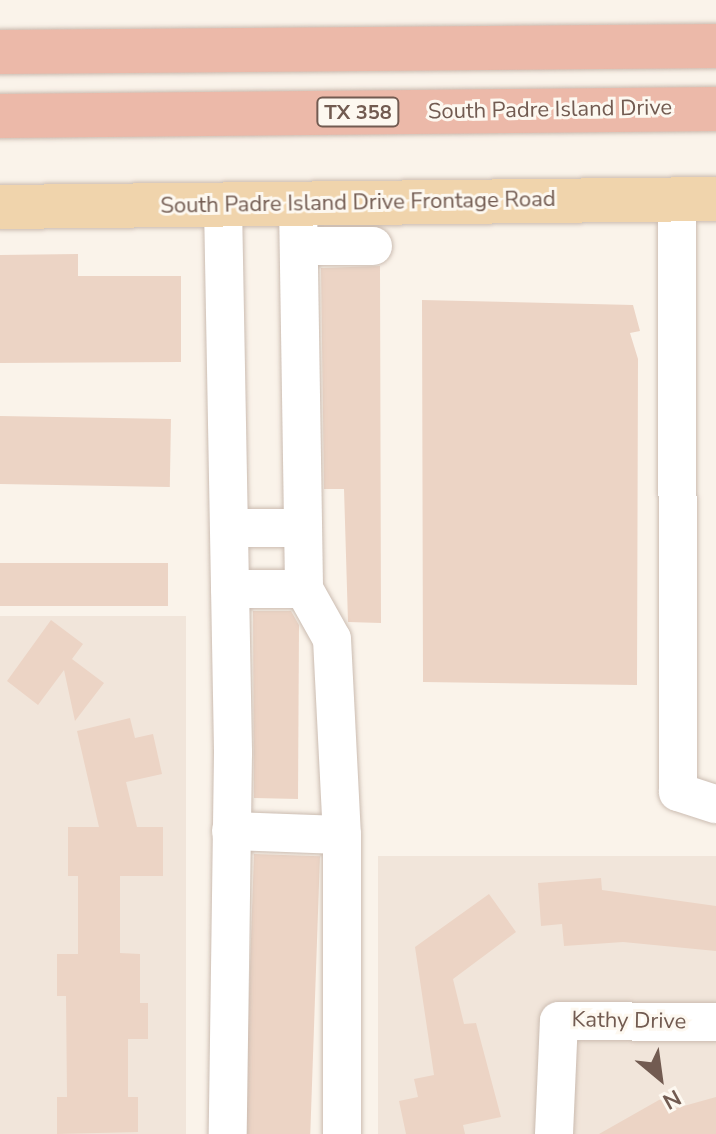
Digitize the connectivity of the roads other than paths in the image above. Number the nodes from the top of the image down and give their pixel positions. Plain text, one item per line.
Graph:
1 (716, 46) edge
2 (0, 52) edge
3 (716, 109) edge
4 (0, 116) edge
5 (697, 199) edge
6 (223, 205) junction
7 (0, 207) edge
8 (298, 225) junction
9 (373, 246) dead end
10 (229, 528) junction
11 (303, 528) junction
12 (230, 589) junction
13 (304, 589) junction
14 (716, 804) edge
15 (231, 831) junction
16 (342, 835) junction
17 (716, 1022) edge
18 (228, 1134) edge
19 (342, 1134) edge
20 (554, 1134) edge

1 - 2 highway
3 - 4 highway, South Padre Island Drive / TX 358
5 - 8 main road, South Padre Island Drive Frontage Road
5 - 14 street
6 - 7 main road, South Padre Island Drive Frontage Road
6 - 8 main road, South Padre Island Drive Frontage Road
6 - 10 street
8 - 9 street
8 - 11 street
10 - 11 street
10 - 12 street
11 - 13 street
12 - 13 street
12 - 15 street
13 - 16 street
15 - 16 street
15 - 18 street
16 - 19 street
17 - 20 street, Kathy Drive

